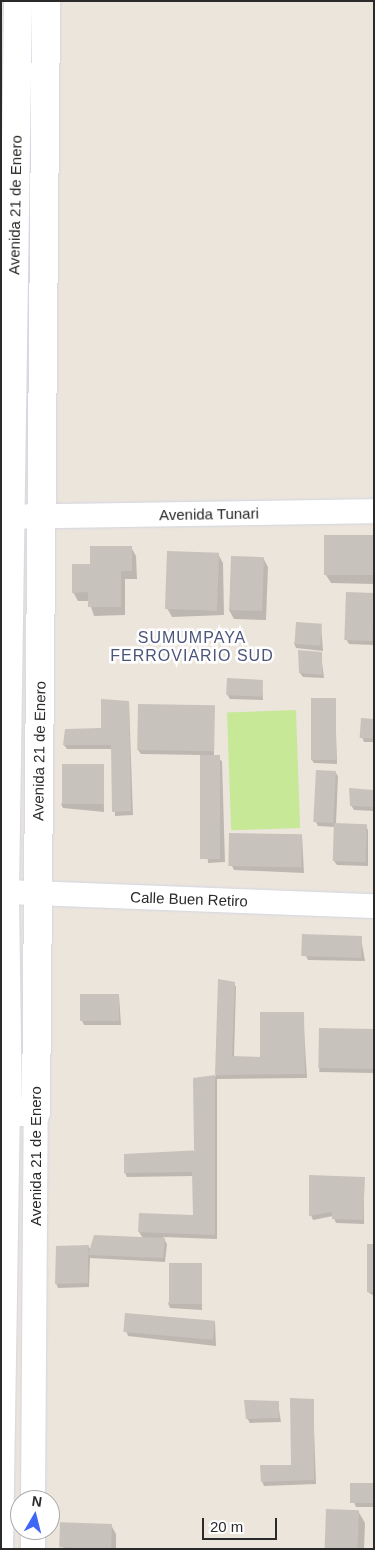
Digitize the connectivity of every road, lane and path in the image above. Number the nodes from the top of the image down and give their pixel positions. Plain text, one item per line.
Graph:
1 (18, 1) edge
2 (46, 1) edge
3 (15, 176) junction
4 (45, 178) junction
5 (374, 511) edge
6 (44, 516) junction
7 (7, 518) edge
8 (5, 892) junction
9 (37, 893) junction
10 (374, 906) edge
11 (4, 1112) edge
12 (36, 1112) junction
13 (33, 1490) edge
14 (2, 1525) edge
15 (2, 1549) edge

1 - 3 street, Avenida 21 de Enero
2 - 4 street, Avenida 21 de Enero
3 - 4 street
3 - 7 street, Avenida 21 de Enero
4 - 6 street, Avenida 21 de Enero
5 - 6 street, Avenida Tunari
6 - 7 street, Avenida Tunari
6 - 9 street, Avenida 21 de Enero
7 - 8 street, Avenida 21 de Enero
8 - 9 street, Calle Buen Retiro
8 - 11 street, Avenida 21 de Enero
9 - 10 street, Calle Buen Retiro
9 - 12 street, Avenida 21 de Enero
11 - 12 street
11 - 14 street, Avenida 21 de Enero
12 - 13 street, Avenida 21 de Enero
14 - 15 street, Avenida 21 de Enero

